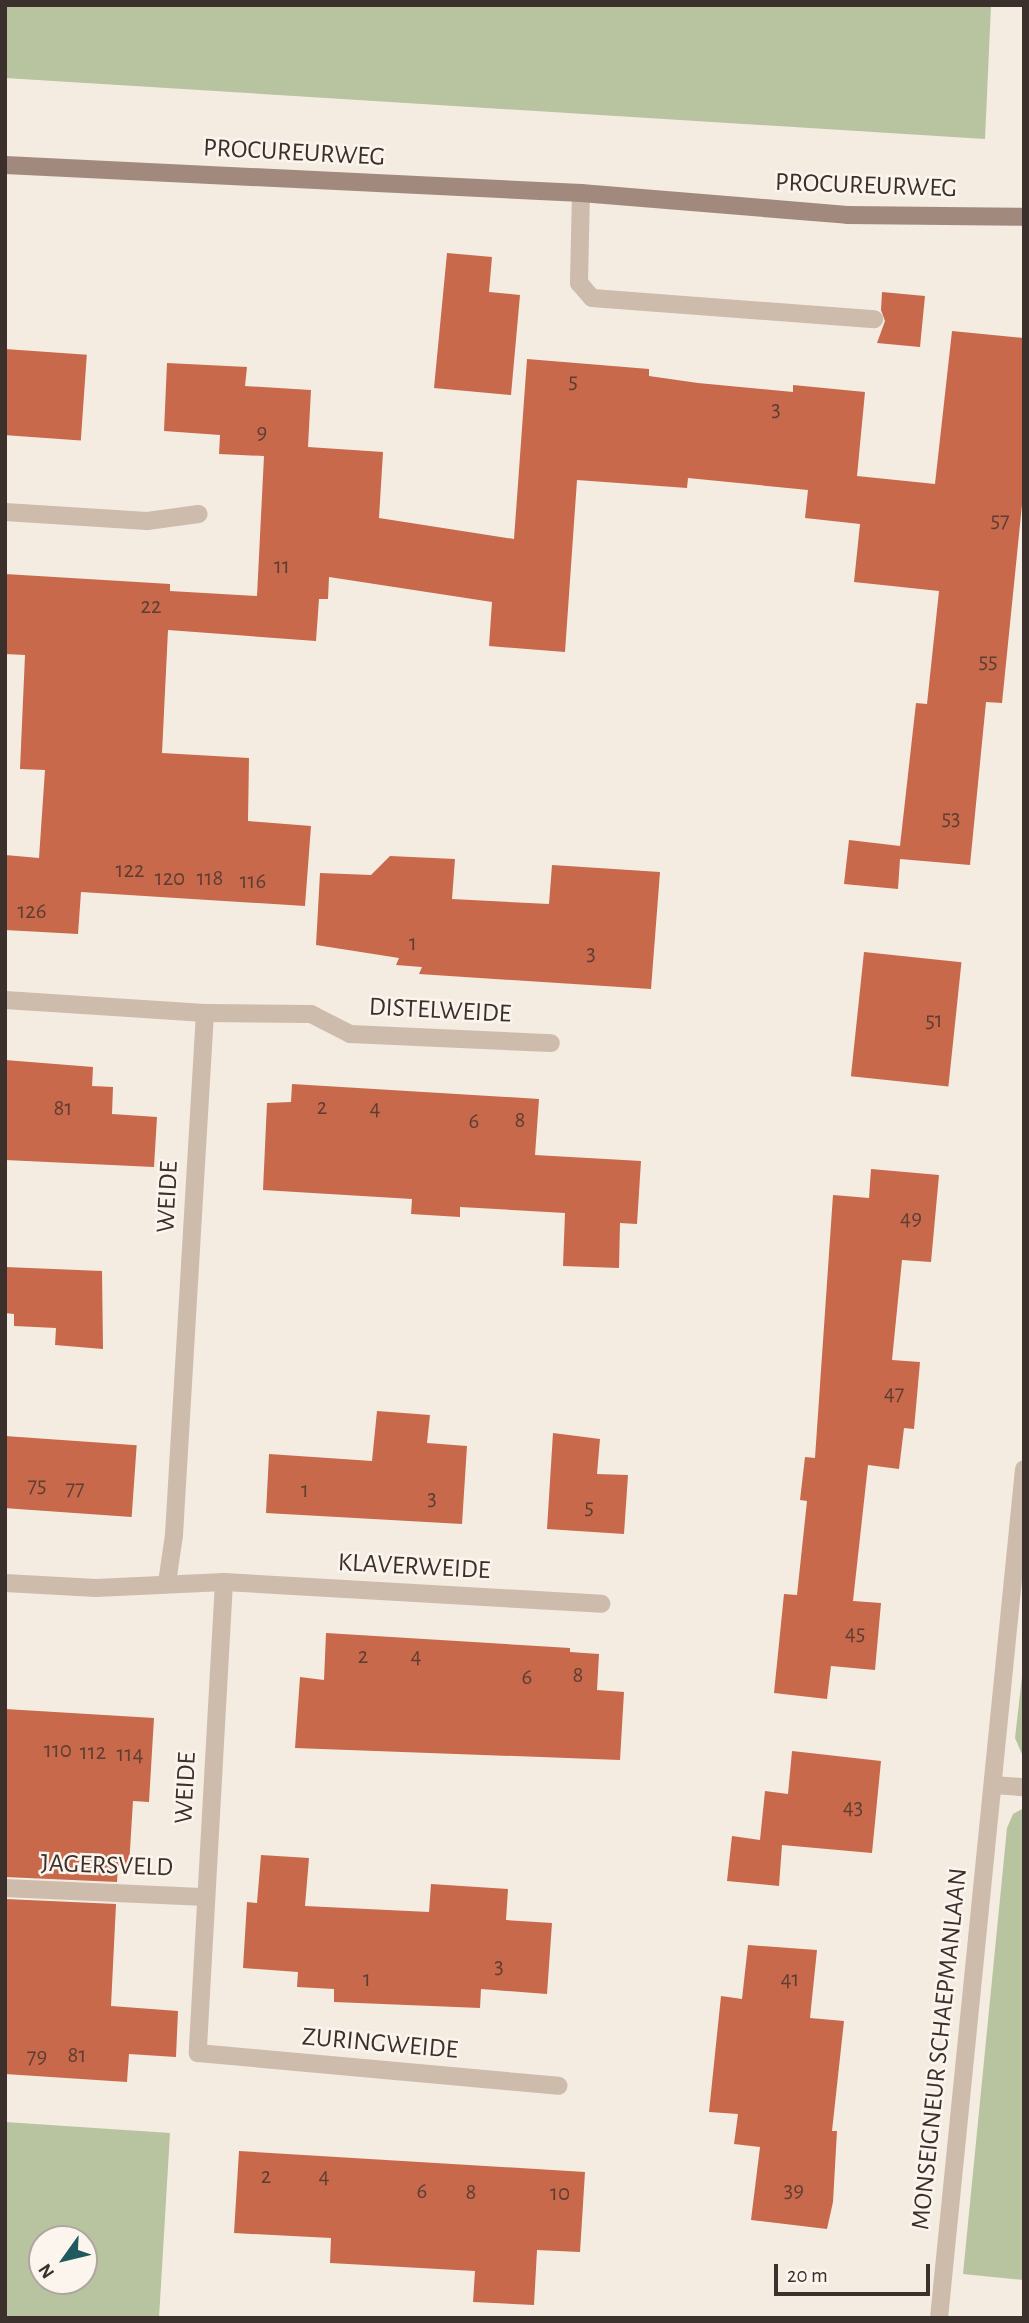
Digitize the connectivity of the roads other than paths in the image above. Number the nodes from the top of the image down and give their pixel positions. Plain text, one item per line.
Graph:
1 (5, 165) edge
2 (581, 194) junction
3 (1024, 217) edge
4 (874, 320) dead end
5 (5, 512) edge
6 (199, 514) dead end
7 (5, 1000) edge
8 (205, 1013) junction
9 (551, 1043) dead end
10 (1024, 1469) edge
11 (224, 1582) junction
12 (5, 1583) edge
13 (167, 1583) junction
14 (601, 1604) dead end
15 (993, 1785) junction
16 (1024, 1787) edge
17 (5, 1888) edge
18 (206, 1897) junction
19 (198, 2053) joint
20 (558, 2087) dead end
21 (939, 2318) edge

1 - 2 main road, PROCUREURWEG
2 - 3 main road, PROCUREURWEG
2 - 4 street
5 - 6 street
7 - 8 street
8 - 9 street, DISTELWEIDE
8 - 13 street, WEIDE
10 - 15 street, MONSEIGNEUR SCHAEPMANLAAN
11 - 13 street
11 - 14 street, KLAVERWEIDE
11 - 18 street, WEIDE
12 - 13 street
15 - 16 street
15 - 21 street, MONSEIGNEUR SCHAEPMANLAAN
17 - 18 street, JAGERSVELD
18 - 19 street, WEIDE
19 - 20 street, ZURINGWEIDE

